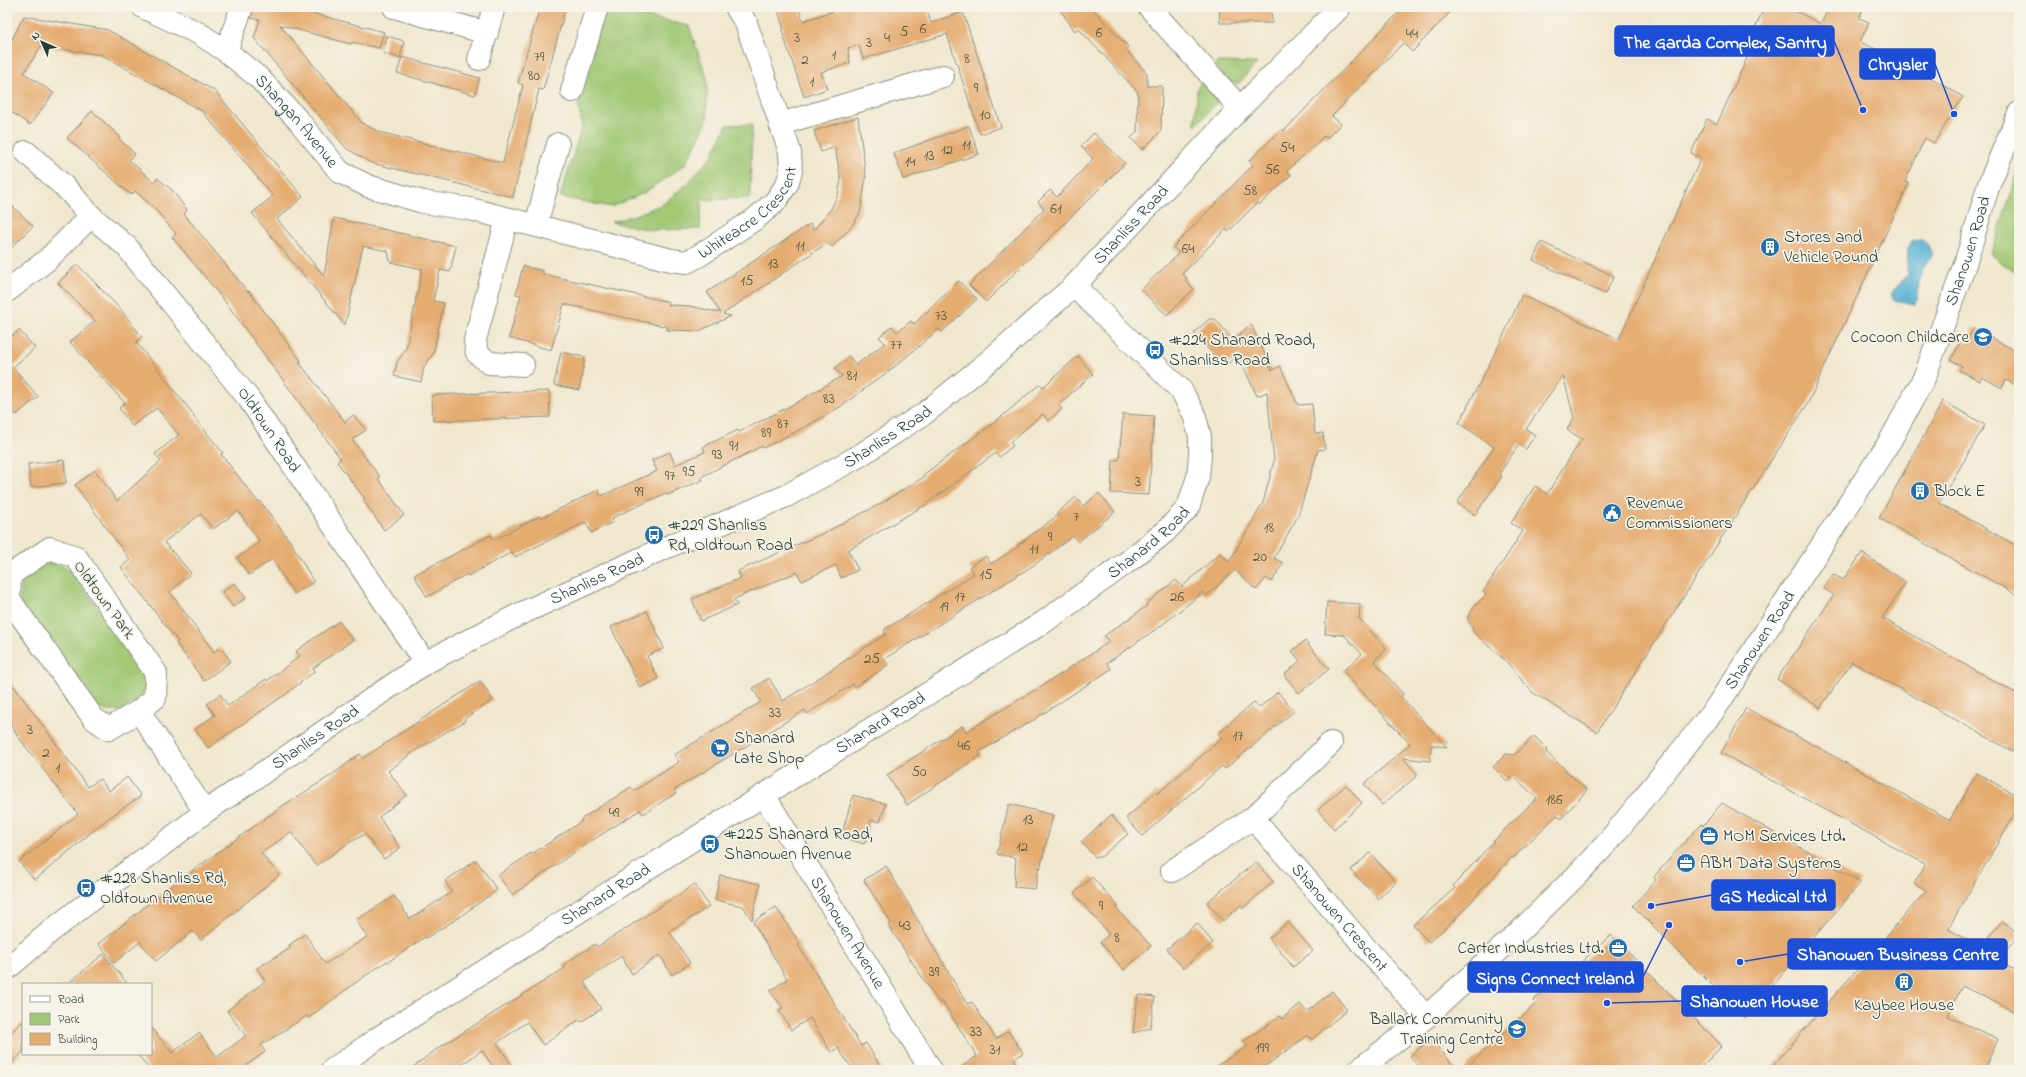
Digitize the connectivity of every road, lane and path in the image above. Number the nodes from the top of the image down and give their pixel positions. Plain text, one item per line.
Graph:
1 (143, 7) edge
2 (242, 7) edge
3 (394, 7) edge
4 (494, 7) edge
5 (597, 7) edge
6 (736, 7) edge
7 (1149, 7) edge
8 (1340, 7) edge
9 (487, 32) junction
10 (226, 51) junction
11 (479, 59) dead end
12 (943, 76) dead end
13 (572, 91) dead end
14 (1240, 108) junction
15 (2019, 113) edge
16 (780, 124) junction
17 (558, 144) dead end
18 (26, 152) dead end
19 (91, 216) junction
20 (507, 219) junction
21 (536, 225) junction
22 (1074, 286) junction
23 (7, 291) edge
24 (523, 365) dead end
25 (425, 663) junction
26 (139, 711) junction
27 (1331, 743) dead end
28 (764, 795) junction
29 (205, 812) junction
30 (1253, 818) junction
31 (1172, 871) dead end
32 (7, 969) edge
33 (1426, 1017) junction
34 (332, 1070) edge
35 (931, 1070) edge
36 (1359, 1070) edge

1 - 10 street, Shangan Avenue
2 - 10 street
3 - 9 street
4 - 9 street
5 - 13 street
6 - 16 street, Whiteacre Crescent
7 - 14 street
8 - 14 street, Shanliss Road
9 - 11 street
10 - 20 street, Shangan Avenue
12 - 16 street
14 - 22 street, Shanliss Road
15 - 33 street, Shanowen Road
16 - 21 street, Whiteacre Crescent
17 - 21 street
18 - 19 street, Oldtown Road
19 - 23 street
19 - 25 street, Oldtown Road
20 - 21 street, Whiteacre Crescent
20 - 24 street
22 - 25 street, Shanliss Road
22 - 28 street, Shanard Road
25 - 29 street, Shanliss Road
26 - 26 street, Oldtown Park
26 - 29 street
27 - 30 street
28 - 34 street, Shanard Road
28 - 35 street, Shanowen Avenue
29 - 32 street, Shanliss Road
30 - 31 street
30 - 33 street, Shanowen Crescent
33 - 36 street, Shanowen Road

